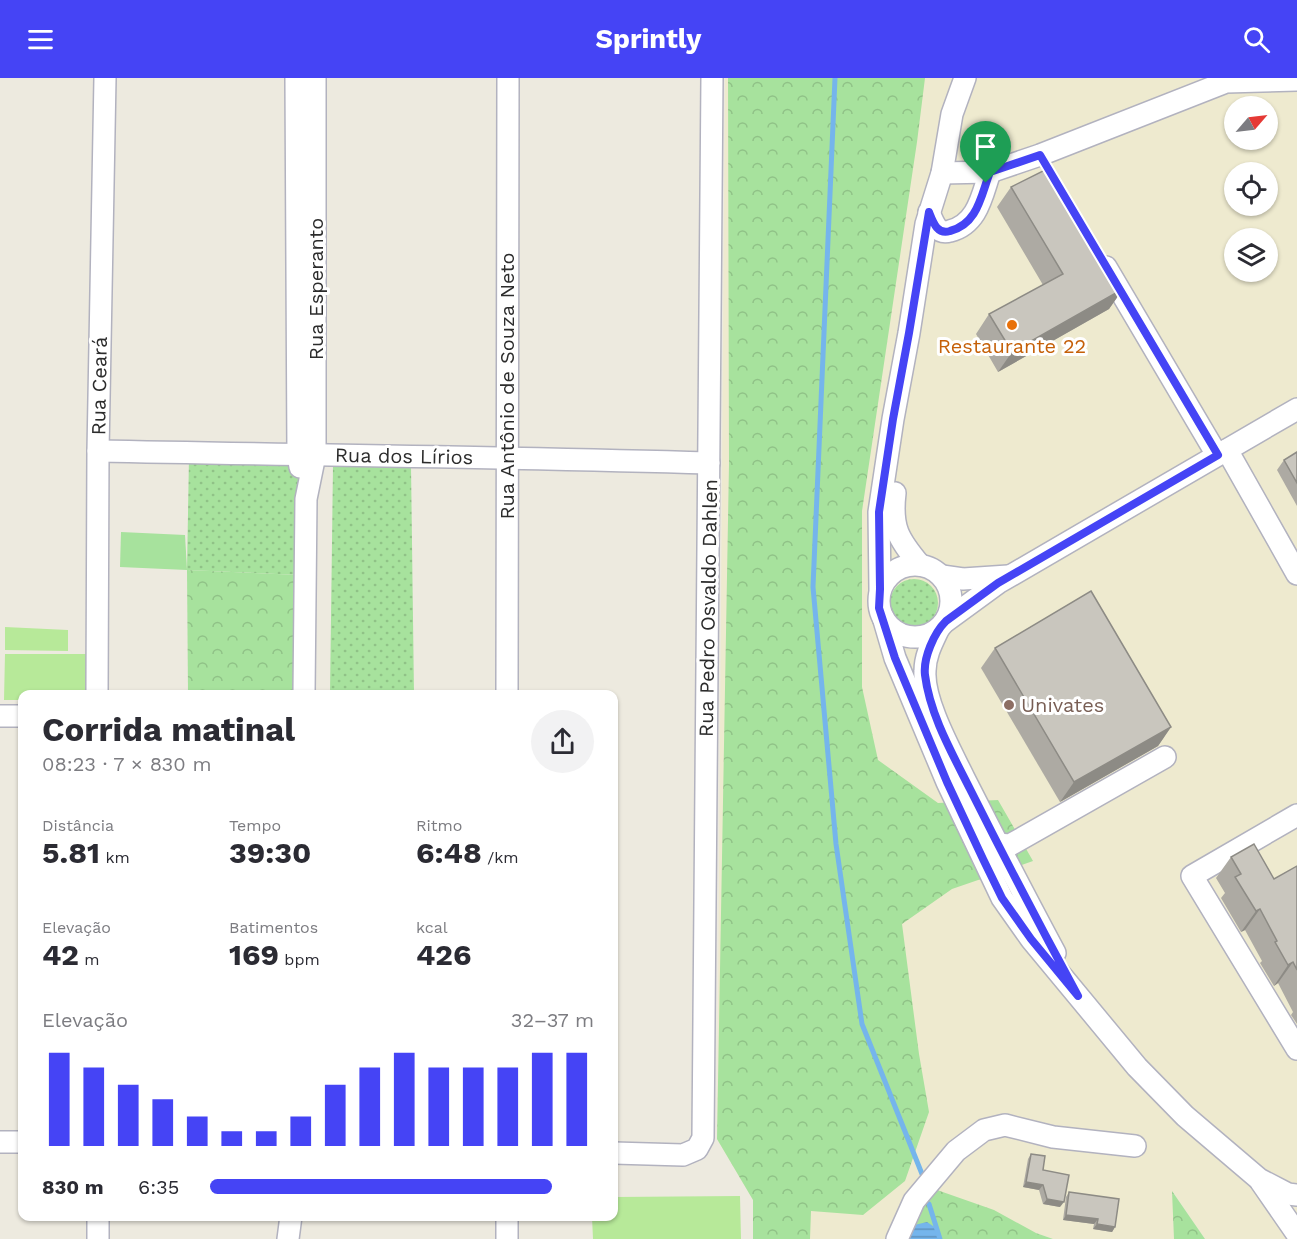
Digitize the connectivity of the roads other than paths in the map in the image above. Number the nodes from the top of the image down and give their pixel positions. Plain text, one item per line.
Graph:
1 (105, 78) edge
2 (296, 78) edge
3 (315, 78) edge
4 (508, 78) edge
5 (712, 78) edge
6 (965, 78) edge
7 (977, 78) edge
8 (1226, 80) edge
9 (1297, 80) edge
10 (1040, 155) junction
11 (946, 172) junction
12 (990, 172) junction
13 (1052, 175) edge
14 (929, 212) junction
15 (940, 231) junction
16 (1093, 245) edge
17 (307, 248) junction
18 (1297, 409) edge
19 (98, 451) junction
20 (1222, 453) junction
21 (306, 455) junction
22 (507, 457) junction
23 (709, 463) junction
24 (920, 565) junction
25 (1297, 574) edge
26 (1011, 575) junction
27 (942, 576) junction
28 (880, 589) junction
29 (883, 617) junction
30 (943, 624) junction
31 (97, 690) edge
32 (304, 690) edge
33 (507, 690) edge
34 (0, 716) edge
35 (18, 716) edge
36 (1165, 757) dead end
37 (1297, 815) edge
38 (971, 834) junction
39 (997, 844) junction
40 (1078, 996) junction
41 (1297, 1049) edge
42 (0, 1142) edge
43 (18, 1142) edge
44 (1135, 1146) dead end
45 (618, 1153) edge
46 (1259, 1179) junction
47 (1297, 1195) edge
48 (99, 1221) edge
49 (290, 1221) edge
50 (507, 1221) edge
51 (1297, 1234) edge
52 (98, 1239) edge
53 (288, 1239) edge
54 (507, 1239) edge
55 (897, 1239) edge

1 - 19 street, Rua Ceará
2 - 17 street, Rua Esperanto
3 - 17 street, Rua Esperanto
4 - 22 street, Rua Antônio de Souza Neto
5 - 23 street, Rua Pedro Osvaldo Dahlen
6 - 11 street
7 - 11 street
8 - 9 street
8 - 10 street
10 - 12 street
10 - 13 street
11 - 12 street
11 - 14 street
11 - 15 street
12 - 15 street
14 - 15 street
14 - 28 street
15 - 24 street
16 - 20 street
17 - 21 street, Rua Esperanto
18 - 20 street
19 - 21 street, Rua dos Lírios
19 - 31 street, Rua Ceará
20 - 25 street
20 - 26 street
21 - 22 street, Rua dos Lírios
21 - 32 street, Rua Esperanto
22 - 23 street, Rua dos Lírios
22 - 33 street, Rua Antônio de Souza Neto
23 - 45 street, Rua Pedro Osvaldo Dahlen
24 - 27 street
24 - 28 street
26 - 27 street
26 - 30 street
27 - 30 street
28 - 29 street
29 - 30 street
29 - 38 street
30 - 39 street
34 - 35 street
36 - 39 street
37 - 41 street
38 - 39 street
38 - 40 street
39 - 40 street
40 - 46 street
42 - 43 street
44 - 55 street
46 - 47 street
46 - 51 street
48 - 52 street
49 - 53 street
50 - 54 street

